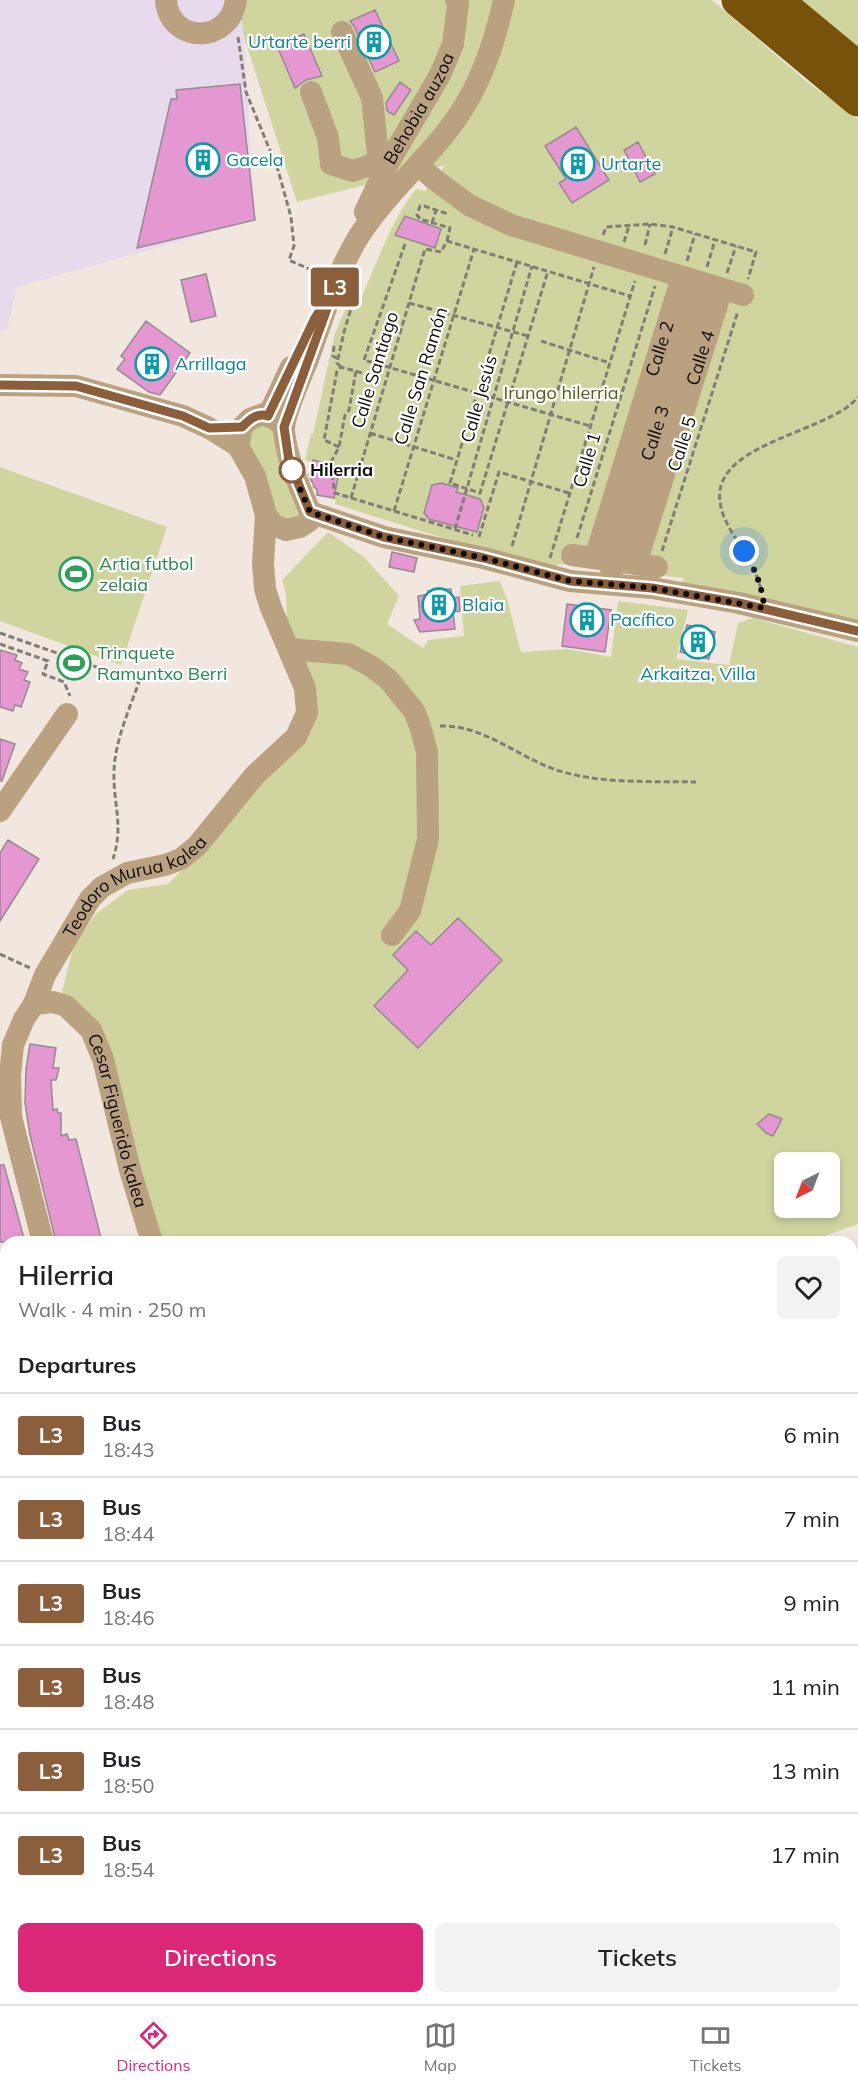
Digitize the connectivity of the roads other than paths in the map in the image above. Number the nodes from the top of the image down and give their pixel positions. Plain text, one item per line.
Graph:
1 (456, 0) edge
2 (504, 0) edge
3 (738, 0) edge
4 (776, 0) edge
5 (164, 1) edge
6 (235, 6) edge
7 (342, 32) dead end
8 (858, 68) edge
9 (311, 92) dead end
10 (858, 100) edge
11 (418, 165) junction
12 (386, 167) junction
13 (365, 212) dead end
14 (712, 286) junction
15 (0, 385) edge
16 (276, 422) junction
17 (240, 436) junction
18 (266, 515) junction
19 (332, 519) junction
20 (304, 520) junction
21 (444, 530) road end
22 (572, 555) road end
23 (263, 563) junction
24 (626, 563) junction
25 (608, 584) junction
26 (858, 631) edge
27 (289, 649) junction
28 (67, 714) dead end
29 (0, 811) edge
30 (392, 935) dead end
31 (34, 1004) junction
32 (0, 1041) edge
33 (0, 1046) edge
34 (41, 1236) edge
35 (150, 1236) edge

1 - 12 street, Behobia auzoa
2 - 11 street
3 - 10 highway
4 - 8 highway
5 - 6 street
7 - 12 street
9 - 12 street
11 - 14 street
11 - 16 street
12 - 13 street, Behobia auzoa
14 - 24 street, Calle 2
14 - 24 street, Calle 4
15 - 17 street
16 - 17 street
16 - 20 street
17 - 18 street, Teodoro Murua kalea
18 - 20 street
18 - 23 street, Teodoro Murua kalea
19 - 20 street
19 - 21 street
19 - 25 street
20 - 23 street
22 - 24 street
23 - 27 street, Teodoro Murua kalea
24 - 25 street
25 - 26 street
27 - 30 street
27 - 31 street, Teodoro Murua kalea
28 - 29 street
31 - 34 street, Teodoro Murua kalea
31 - 35 street, Cesar Figuerido kalea
32 - 33 street

